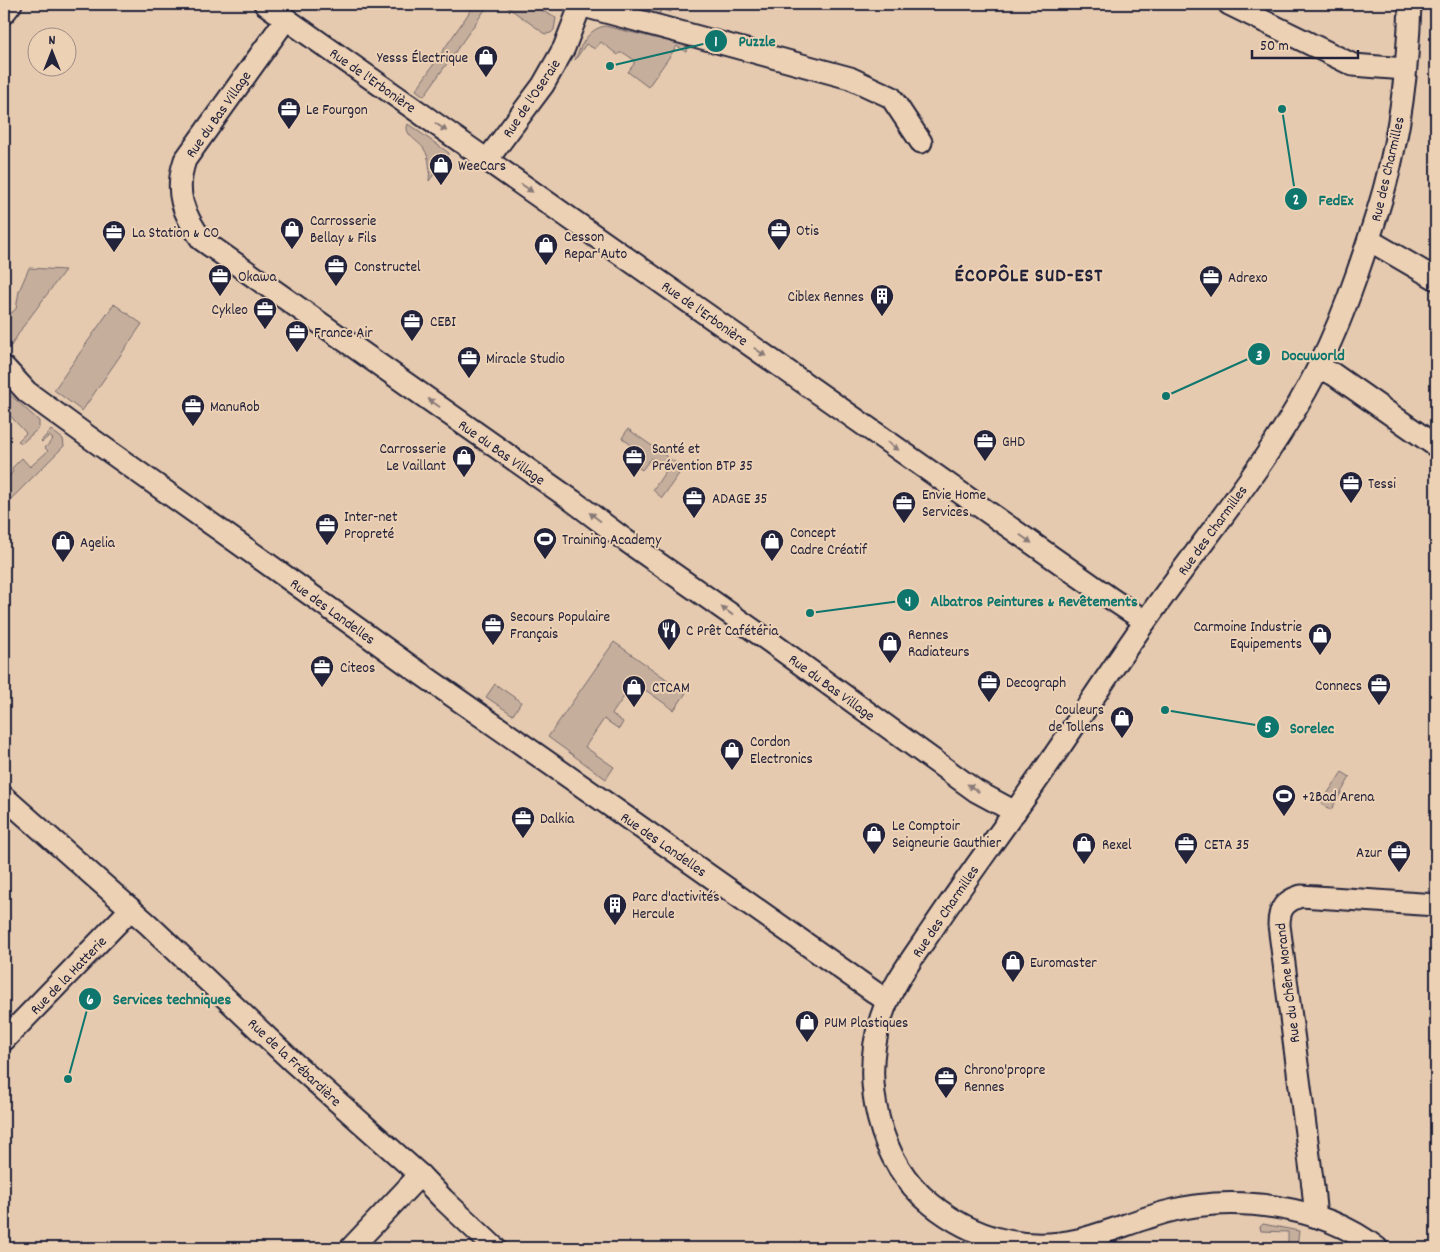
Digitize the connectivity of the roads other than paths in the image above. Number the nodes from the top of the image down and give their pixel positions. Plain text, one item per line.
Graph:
1 (11, 4) edge
2 (265, 4) edge
3 (1228, 4) edge
4 (1410, 4) edge
5 (580, 5) edge
6 (4, 12) edge
7 (286, 19) junction
8 (1405, 69) junction
9 (921, 142) dead end
10 (487, 160) junction
11 (1369, 240) junction
12 (1436, 279) edge
13 (4, 367) edge
14 (1318, 368) junction
15 (1436, 446) edge
16 (1145, 621) junction
17 (4, 797) edge
18 (1015, 812) junction
19 (1436, 905) edge
20 (131, 909) junction
21 (888, 1002) junction
22 (4, 1040) edge
23 (420, 1175) junction
24 (1314, 1216) junction
25 (351, 1248) edge
26 (495, 1248) edge
27 (1377, 1248) edge

1 - 6 street
2 - 7 street, Rue de l'Erbonière
3 - 8 street
4 - 8 street, Rue des Charmilles
5 - 9 street, Rue de l'Oseraie
5 - 10 street, Rue de l'Oseraie
7 -> 10 street, Rue de l'Erbonière
18 -> 7 street, Rue du Bas Village
8 - 11 street, Rue des Charmilles
10 -> 16 street, Rue de l'Erbonière
11 - 12 street
11 - 14 street, Rue des Charmilles
13 - 21 street, Rue des Landelles
14 - 15 street
14 - 16 street, Rue des Charmilles
16 - 18 street, Rue des Charmilles
17 - 20 street, Rue de la Frébardière
18 - 21 street, Rue des Charmilles
19 - 24 street, Rue du Chêne Morand
20 - 22 street, Rue de la Hatterie
20 - 23 street, Rue de la Frébardière
21 - 24 street
23 - 25 street
23 - 26 street, Rue de la Frébardière
24 - 27 street

